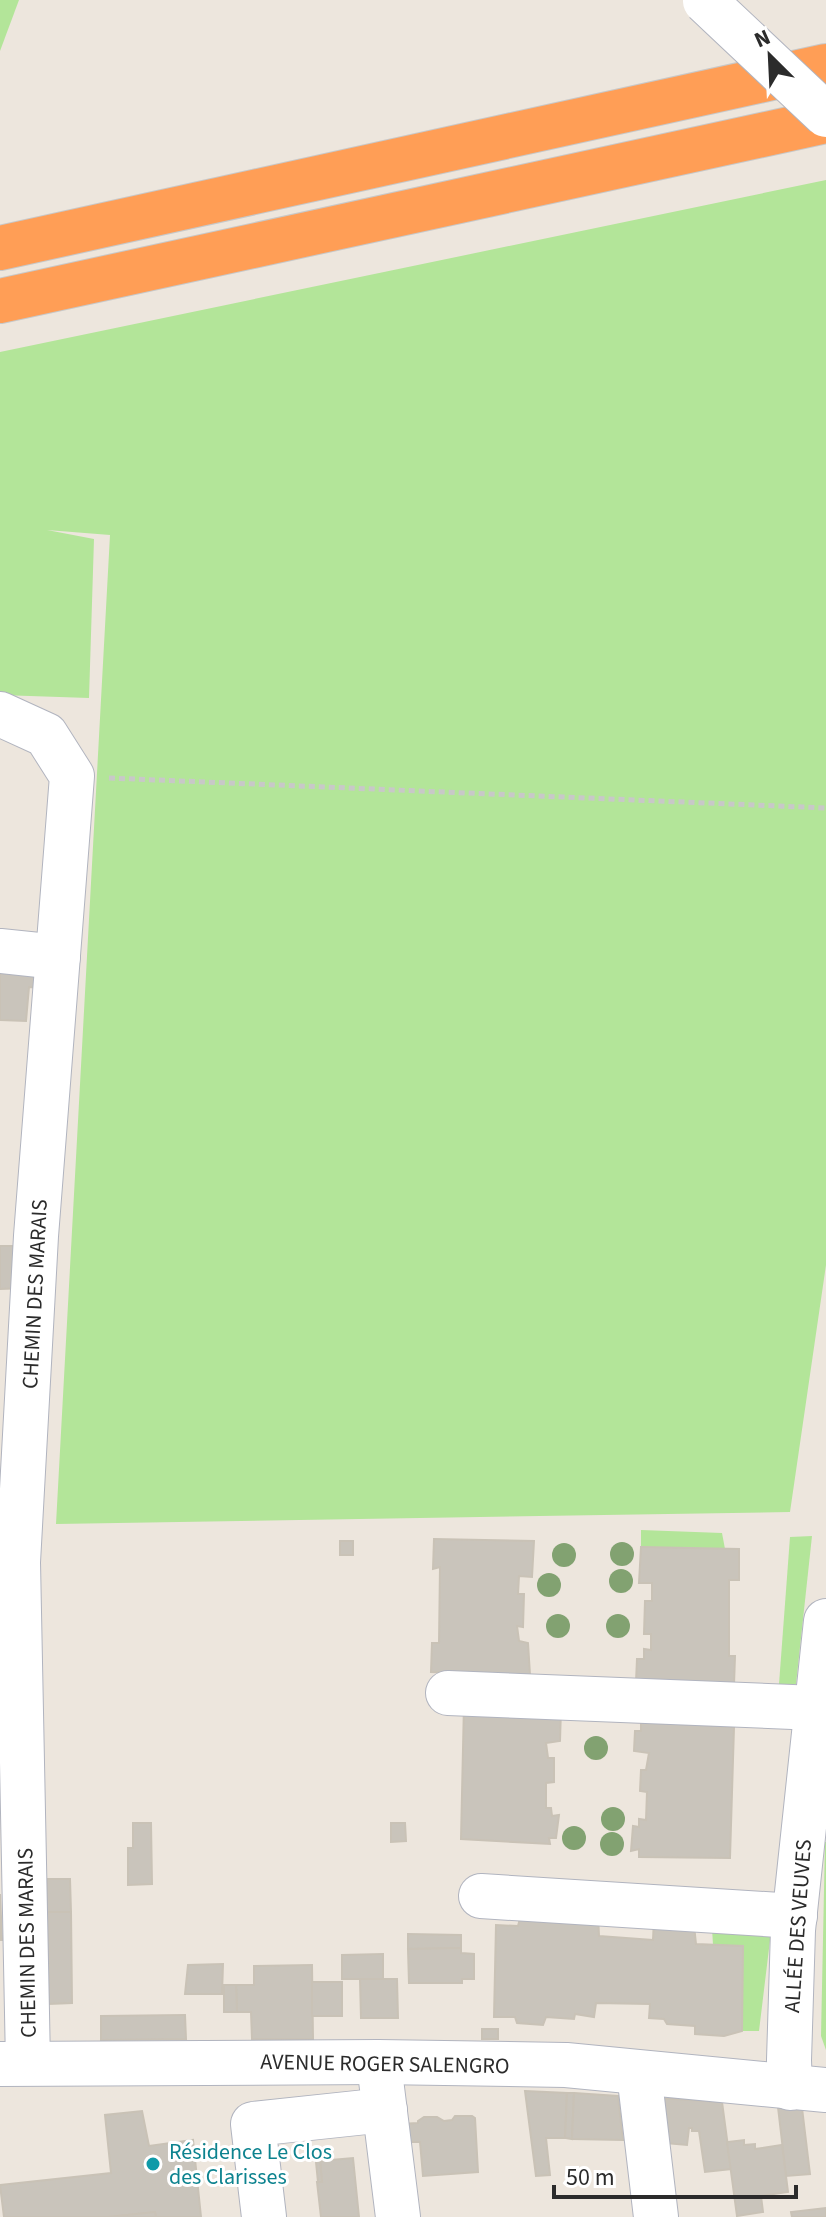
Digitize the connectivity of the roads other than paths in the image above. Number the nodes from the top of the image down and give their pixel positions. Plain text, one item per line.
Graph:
1 (704, 0) edge
2 (826, 66) edge
3 (826, 118) edge
4 (0, 248) edge
5 (0, 301) edge
6 (0, 714) edge
7 (0, 951) edge
8 (58, 957) junction
9 (826, 1621) edge
10 (10, 1632) edge
11 (448, 1693) dead end
12 (817, 1708) junction
13 (815, 1821) edge
14 (481, 1896) dead end
15 (795, 1916) junction
16 (379, 2062) junction
17 (14, 2064) edge
18 (639, 2073) junction
19 (795, 2088) edge
20 (385, 2110) junction
21 (264, 2217) edge
22 (398, 2217) edge
23 (656, 2217) edge

1 - 3 street, bridge
2 - 4 highway
3 - 5 highway
6 - 8 street, CHEMIN DES MARAIS
7 - 8 street
8 - 10 street, CHEMIN DES MARAIS
9 - 12 street, ALLÉE DES VEUVES
10 - 17 street, CHEMIN DES MARAIS
11 - 12 street
12 - 13 street, ALLÉE DES VEUVES
13 - 15 street, ALLÉE DES VEUVES
14 - 15 street
15 - 19 street, ALLÉE DES VEUVES
16 - 17 street, AVENUE ROGER SALENGRO
16 - 18 street, AVENUE ROGER SALENGRO
16 - 20 street
18 - 19 street, AVENUE ROGER SALENGRO
18 - 23 street
20 - 21 street
20 - 22 street

